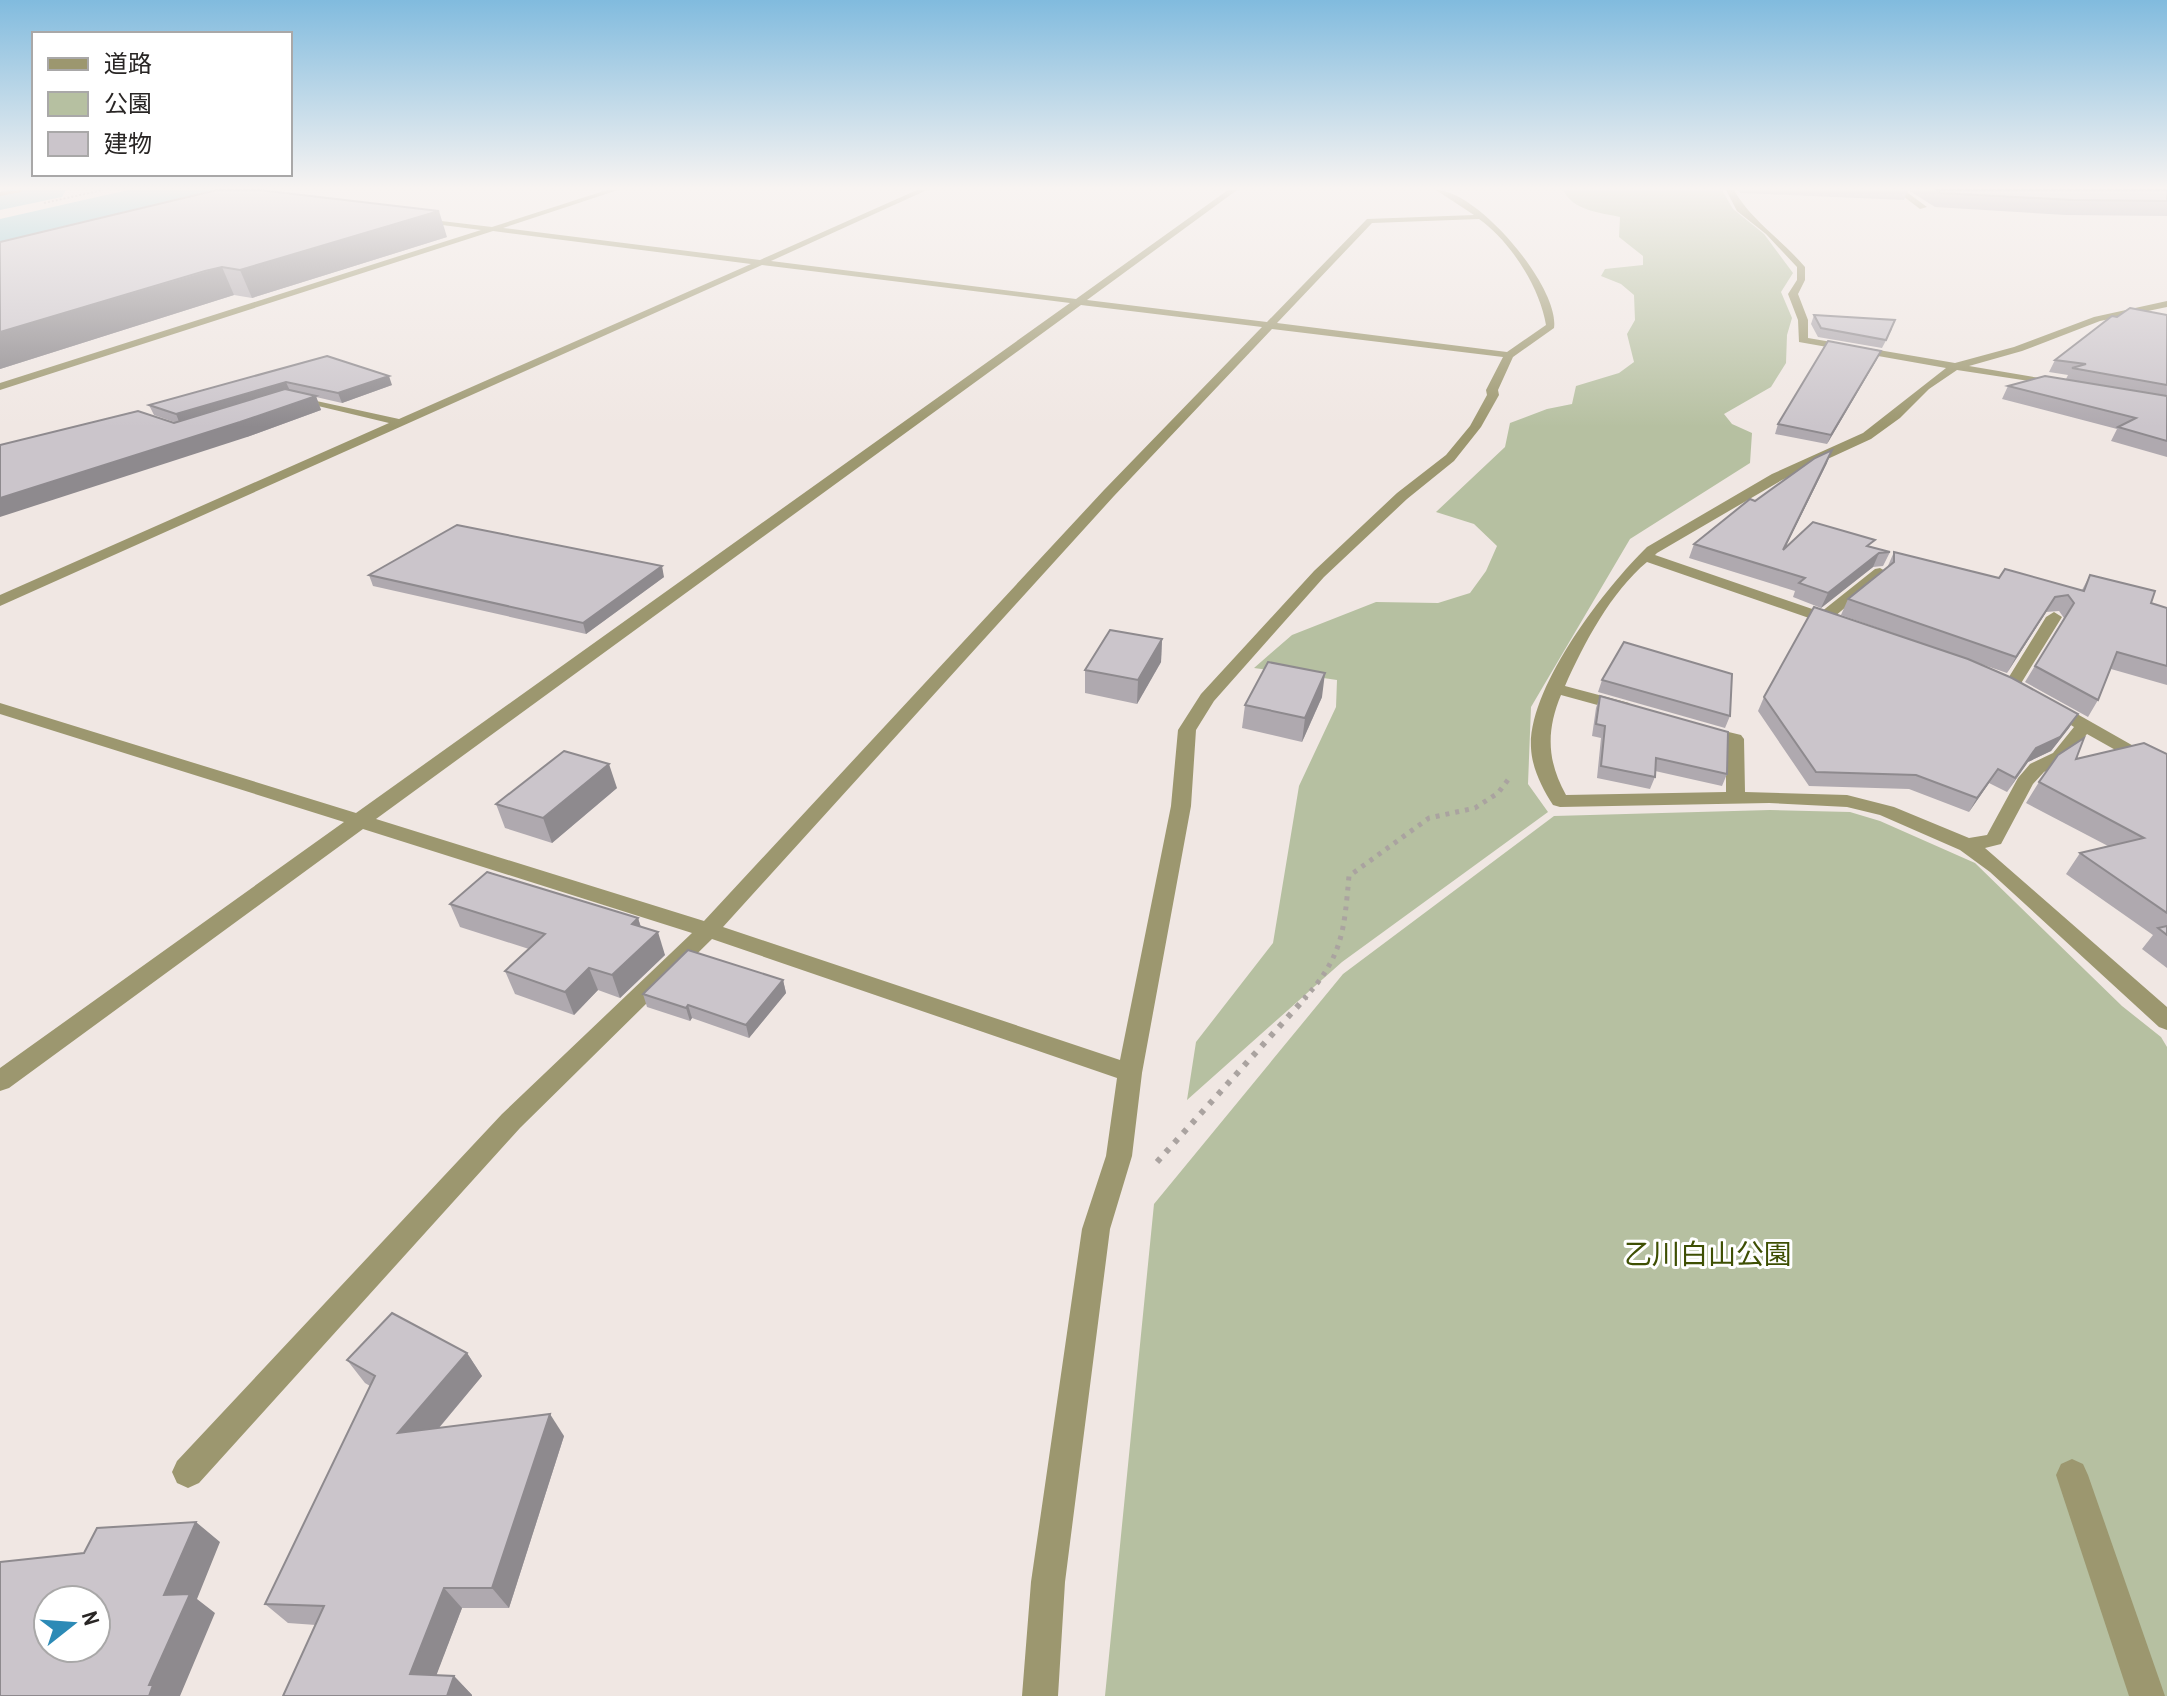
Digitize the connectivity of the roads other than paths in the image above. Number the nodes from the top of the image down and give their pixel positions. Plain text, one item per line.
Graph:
1 (365, 269) edge
2 (744, 269) edge
3 (817, 269) edge
4 (1126, 269) edge
5 (1324, 269) edge
6 (1523, 269) edge
7 (1801, 269) edge
8 (1081, 302) junction
9 (2167, 304) edge
10 (1270, 325) junction
11 (1509, 355) junction
12 (1956, 366) junction
13 (0, 387) edge
14 (2075, 388) edge
15 (277, 401) edge
16 (402, 423) junction
17 (1646, 557) junction
18 (1880, 572) edge
19 (0, 601) edge
20 (1824, 617) junction
21 (2054, 617) edge
22 (1857, 630) edge
23 (1558, 689) junction
24 (0, 708) edge
25 (1646, 714) edge
26 (2085, 725) junction
27 (1691, 727) edge
28 (2167, 773) edge
29 (1736, 798) junction
30 (358, 821) junction
31 (1967, 845) junction
32 (708, 930) junction
33 (2167, 1021) edge
34 (1130, 1073) junction
35 (0, 1081) edge
36 (188, 1472) dead end
37 (2072, 1475) dead end
38 (1040, 1696) edge
39 (2147, 1696) edge

1 - 13 street
2 - 16 street
3 - 8 street
4 - 8 street
5 - 10 street
6 - 11 street
7 - 12 street
8 - 10 street
8 - 30 street
9 - 12 street
10 - 11 street
10 - 32 street
11 - 34 street
12 - 14 street
12 - 17 street
15 - 16 street
16 - 19 street
17 - 20 street
17 - 23 street
18 - 20 street
20 - 22 street
21 - 26 street
23 - 25 street
23 - 29 street
24 - 30 street
26 - 28 street
26 - 31 street
27 - 29 street
29 - 31 street
30 - 32 street
30 - 35 street
31 - 33 street
32 - 34 street
32 - 36 street
34 - 38 street
37 - 39 street

